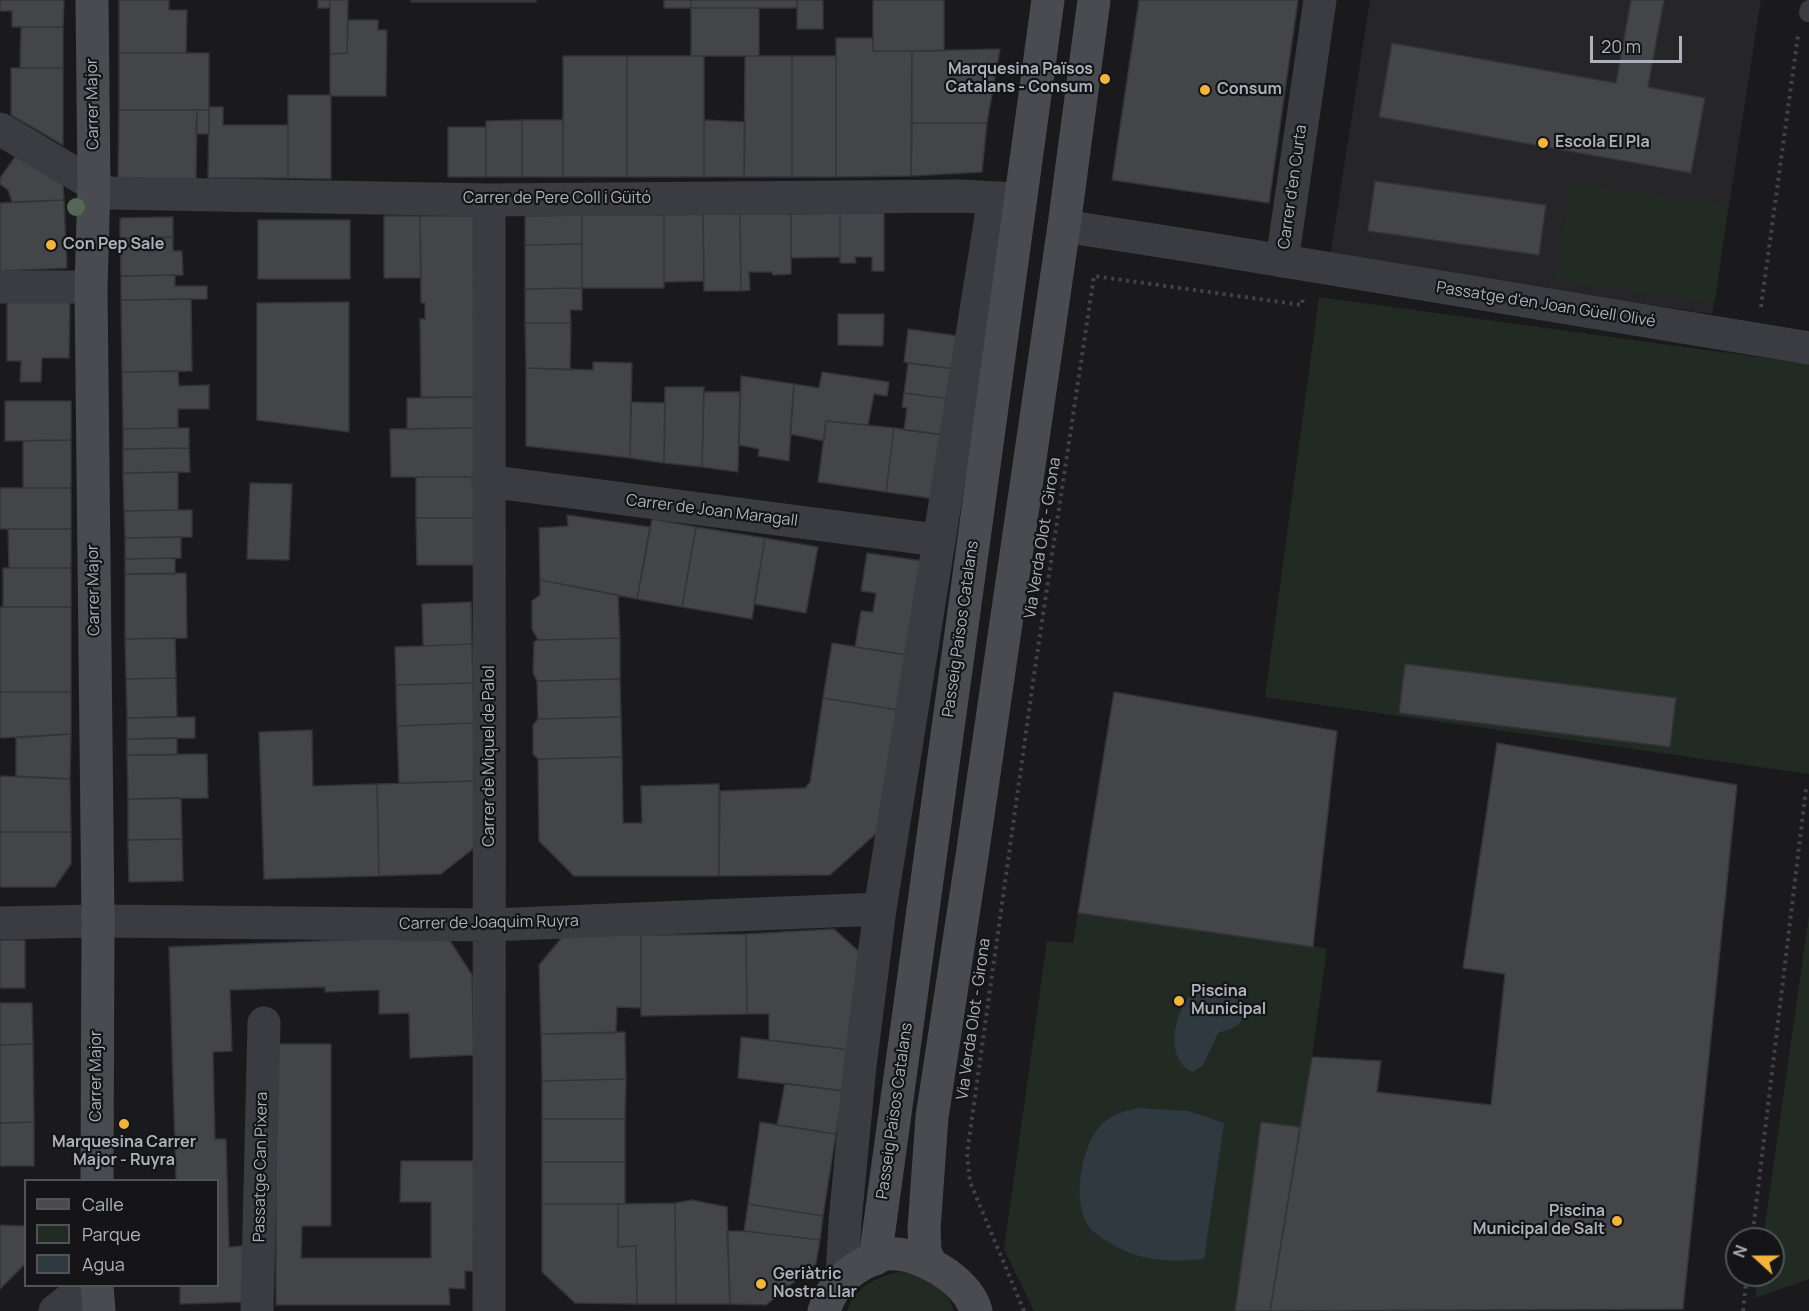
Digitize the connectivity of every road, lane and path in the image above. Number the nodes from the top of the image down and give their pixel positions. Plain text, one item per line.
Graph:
1 (92, 0) edge
2 (1048, 0) edge
3 (1094, 0) edge
4 (1320, 0) edge
5 (1809, 9) edge
6 (1808, 14) edge
7 (1798, 35) dead end
8 (0, 129) edge
9 (94, 184) junction
10 (1007, 199) junction
11 (489, 200) junction
12 (1064, 226) junction
13 (1294, 263) junction
14 (0, 287) edge
15 (91, 287) junction
16 (1756, 340) junction
17 (1809, 348) edge
18 (488, 481) junction
19 (938, 540) junction
20 (1809, 789) edge
21 (880, 909) junction
22 (98, 921) junction
23 (0, 922) edge
24 (491, 925) junction
25 (264, 1023) dead end
26 (97, 1179) edge
27 (1753, 1227) edge
28 (875, 1258) junction
29 (931, 1265) junction
30 (842, 1278) junction
31 (1746, 1287) edge
32 (97, 1296) edge
33 (55, 1311) edge
34 (257, 1311) edge
35 (489, 1311) edge
36 (824, 1311) edge
37 (976, 1311) edge
38 (1023, 1311) edge
39 (1743, 1311) edge

1 - 9 main road, Carrer Major
2 - 10 main road, Passeig Països Catalans
3 - 12 main road
4 - 13 street, Carrer d'en Curta
5 - 6 lane
7 - 16 path
8 - 9 street, Carrer de Pere Coll i Güitó
9 - 11 street, Carrer de Pere Coll i Güitó
9 - 15 main road, Carrer Major
10 - 11 street, Carrer de Pere Coll i Güitó
10 - 19 street, Passeig Països Catalans
10 - 28 main road, Passeig Països Catalans
11 - 18 street, Carrer de Miquel de Palol
12 - 13 street, Carrer d'en Curta
12 - 29 main road
13 - 16 street, Passatge d'en Joan Güell Olivé
13 - 38 path, Via Verda Olot - Girona
14 - 15 street
15 - 22 main road, Carrer Major
16 - 17 street, Passatge d'en Joan Güell Olivé
18 - 19 street, Carrer de Joan Maragall
18 - 24 street, Carrer de Miquel de Palol
19 - 21 street, Passeig Països Catalans
20 - 27 path
21 - 24 street, Carrer de Joaquim Ruyra
21 - 30 street, Passeig Països Catalans
22 - 23 street, Carrer de Joaquim Ruyra
22 - 24 street, Carrer de Joaquim Ruyra
22 - 26 main road, Carrer Major
24 - 35 street, Carrer de Miquel de Palol
25 - 34 street, Passatge Can Pixera
28 - 29 main road, Passeig Països Catalans
28 - 30 main road, Passeig Països Catalans
29 - 37 main road, Passeig Països Catalans
30 - 36 main road, Passeig Països Catalans
31 - 39 path
32 - 33 street

